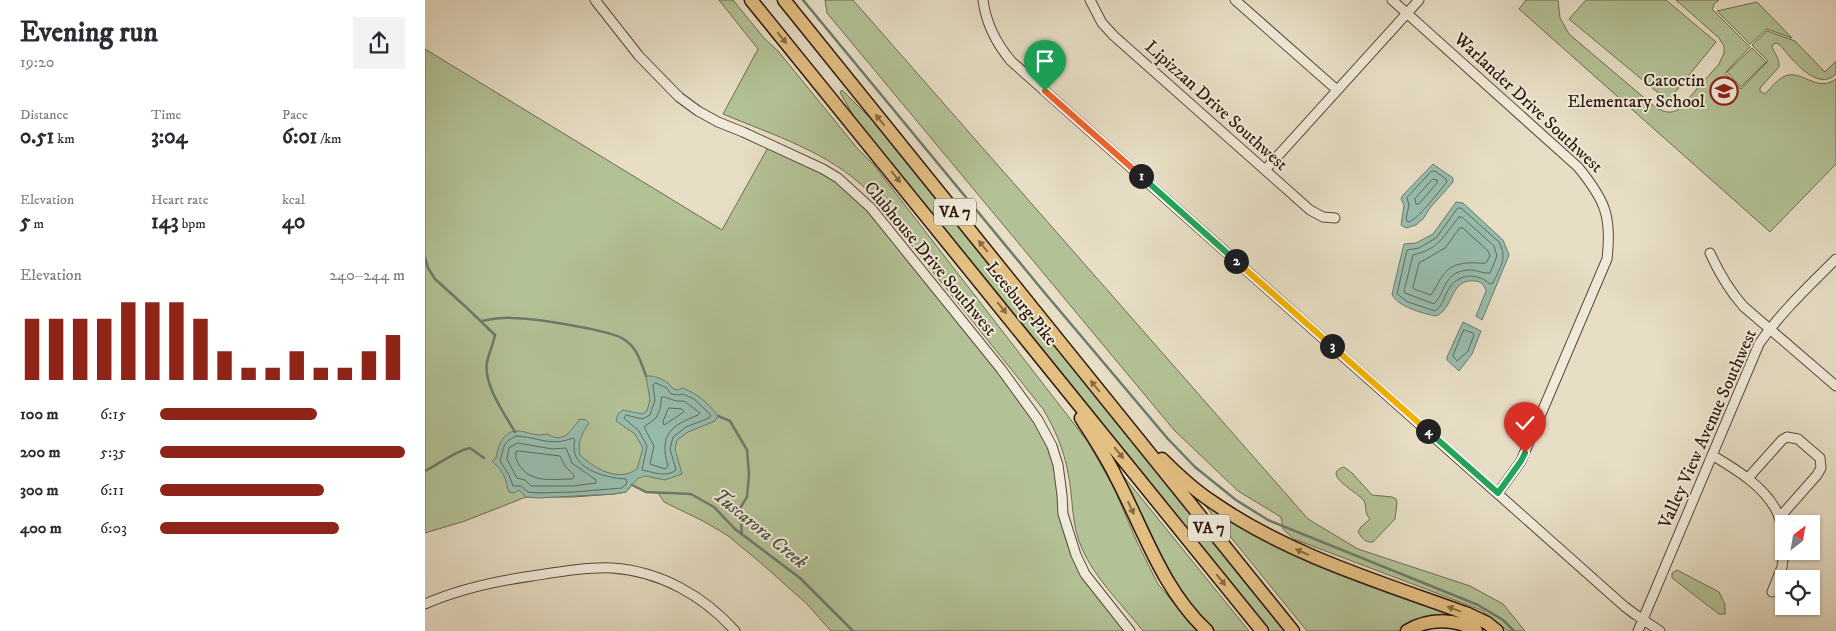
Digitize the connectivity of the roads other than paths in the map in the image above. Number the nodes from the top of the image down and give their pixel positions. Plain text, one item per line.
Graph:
1 (595, 0) edge
2 (751, 0) edge
3 (783, 0) edge
4 (983, 0) edge
5 (1090, 0) edge
6 (1235, 0) edge
7 (1392, 0) edge
8 (1419, 0) edge
9 (1407, 14) junction
10 (1337, 90) junction
11 (1265, 170) junction
12 (1335, 218) dead end
13 (1710, 253) dead end
14 (1836, 260) edge
15 (1770, 328) junction
16 (1045, 361) junction
17 (1836, 386) edge
18 (1125, 424) junction
19 (1712, 455) junction
20 (1748, 478) junction
21 (1498, 493) junction
22 (1778, 515) edge
23 (1782, 515) edge
24 (1783, 560) edge
25 (1771, 592) dead end
26 (425, 604) edge
27 (1643, 620) junction
28 (735, 631) edge
29 (1130, 631) edge
30 (1207, 631) edge
31 (1262, 631) edge
32 (1293, 631) edge
33 (1407, 631) edge
34 (1476, 631) edge
35 (1497, 631) edge
36 (1638, 631) edge
37 (1660, 631) edge

1 - 29 street, Clubhouse Drive Southwest
2 -> 16 highway, Leesburg Pike / VA 7
18 -> 3 highway, Leesburg Pike / VA 7
4 - 21 street
5 - 11 street, Lipizzan Drive Southwest
6 - 10 street
7 - 9 street, Warlander Drive Southwest
8 - 9 street
9 - 10 street
9 - 21 street, Warlander Drive Southwest
10 - 11 street
11 - 12 street, Lipizzan Drive Southwest
13 - 15 street
14 - 15 street, Valley View Avenue Southwest
15 - 17 street
15 - 19 street, Valley View Avenue Southwest
16 -> 30 highway
16 -> 31 highway, Leesburg Pike / VA 7
18 - 32 highway, Leesburg Pike / VA 7
35 -> 18 highway
19 - 20 street
19 - 27 street, Valley View Avenue Southwest
20 - 22 street
20 - 23 street
21 - 27 street
24 - 25 street
26 - 28 street
27 - 36 street, Valley View Avenue Southwest
27 - 37 street
33 - 34 highway

